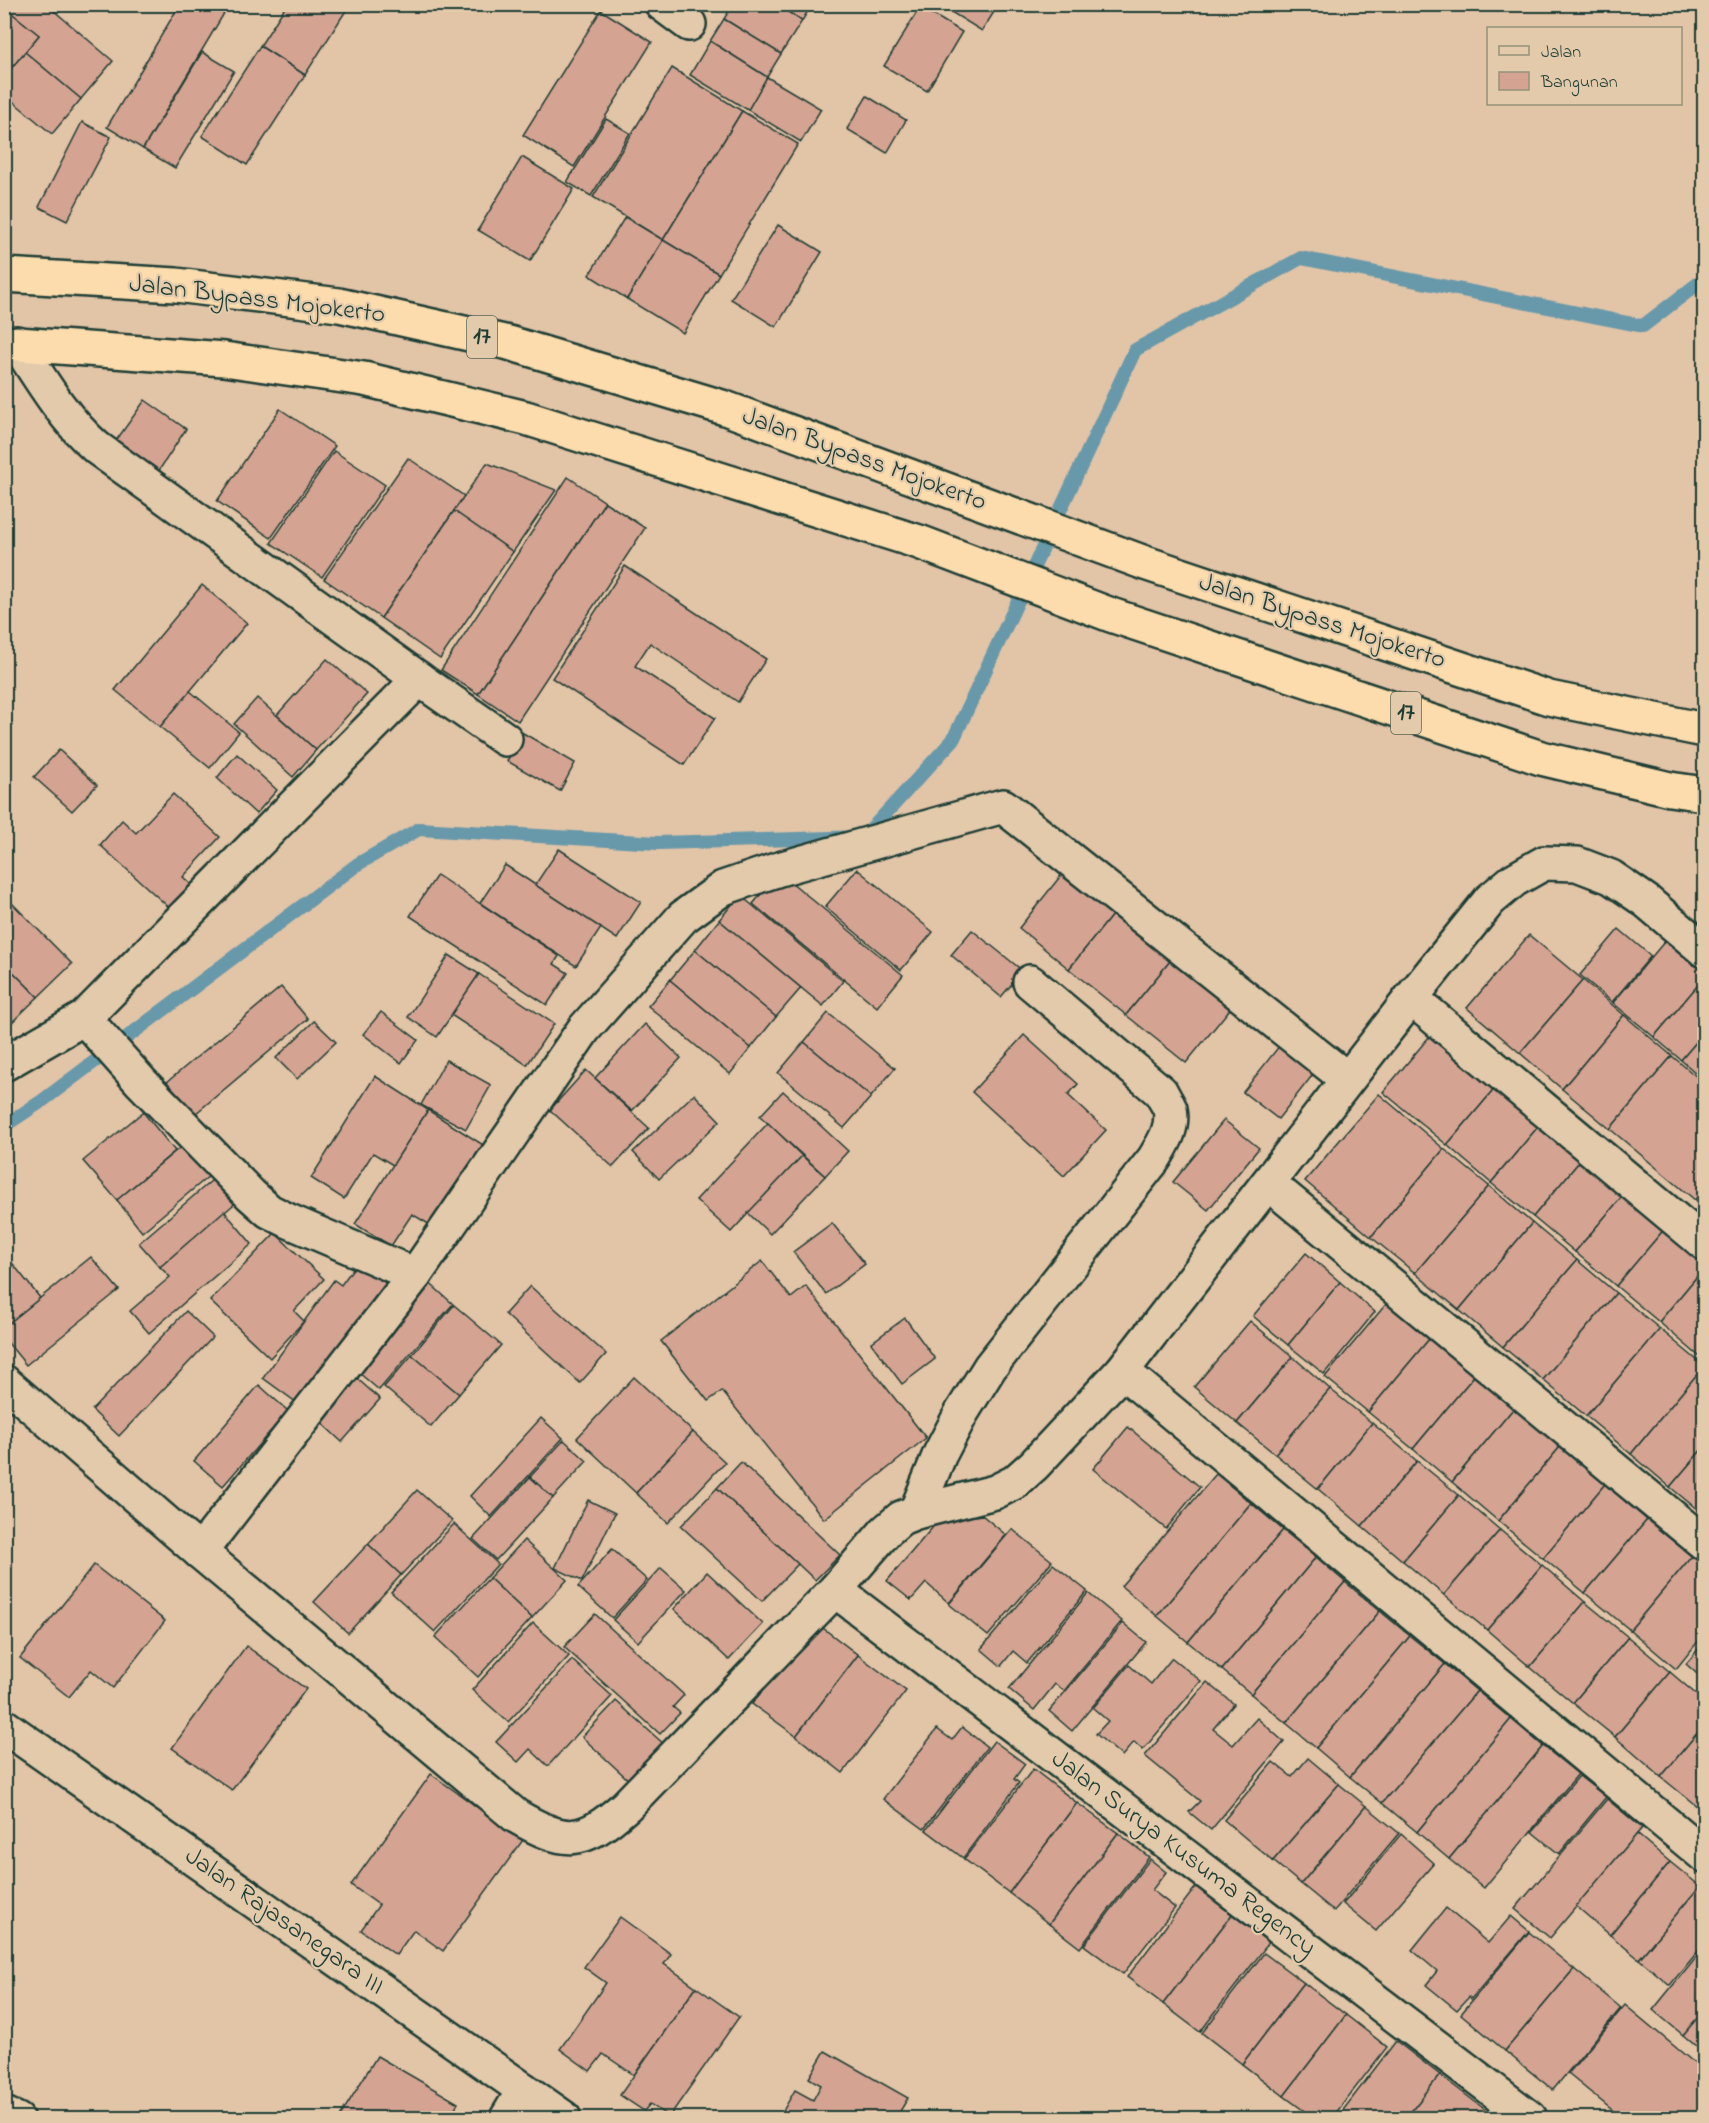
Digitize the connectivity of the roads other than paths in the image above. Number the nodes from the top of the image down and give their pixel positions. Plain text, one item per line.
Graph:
1 (662, 4) edge
2 (689, 24) dead end
3 (4, 274) edge
4 (10, 343) edge
5 (419, 679) junction
6 (1704, 729) edge
7 (505, 740) dead end
8 (1704, 794) edge
9 (1704, 950) edge
10 (1030, 982) dead end
11 (1411, 998) junction
12 (90, 1025) junction
13 (4, 1064) edge
14 (1347, 1079) junction
15 (1268, 1182) junction
16 (1704, 1243) edge
17 (415, 1275) junction
18 (1122, 1371) junction
19 (4, 1382) edge
20 (916, 1512) junction
21 (1704, 1543) edge
22 (200, 1552) junction
23 (835, 1590) junction
24 (4, 1726) edge
25 (1704, 1856) edge
26 (524, 2090) junction
27 (4, 2110) edge
28 (19, 2118) edge
29 (507, 2118) edge
30 (564, 2118) edge
31 (1530, 2118) edge

1 - 2 street
3 - 6 highway, Jalan Bypass Mojokerto / 17
4 - 5 street
4 - 8 highway, 17
5 - 7 street
5 - 12 street
9 - 11 street
10 - 20 street
11 - 14 street
11 - 16 street
12 - 13 street
12 - 17 street
14 - 15 street
14 - 17 street
15 - 18 street
15 - 21 street
17 - 22 street
18 - 20 street
18 - 25 street
19 - 22 street
20 - 23 street
22 - 23 street
23 - 31 street, Jalan Surya Kusuma Regency
24 - 26 street, Jalan Rajasanegara III
26 - 29 street
26 - 30 street, Jalan Rajasanegara III
27 - 28 lane

